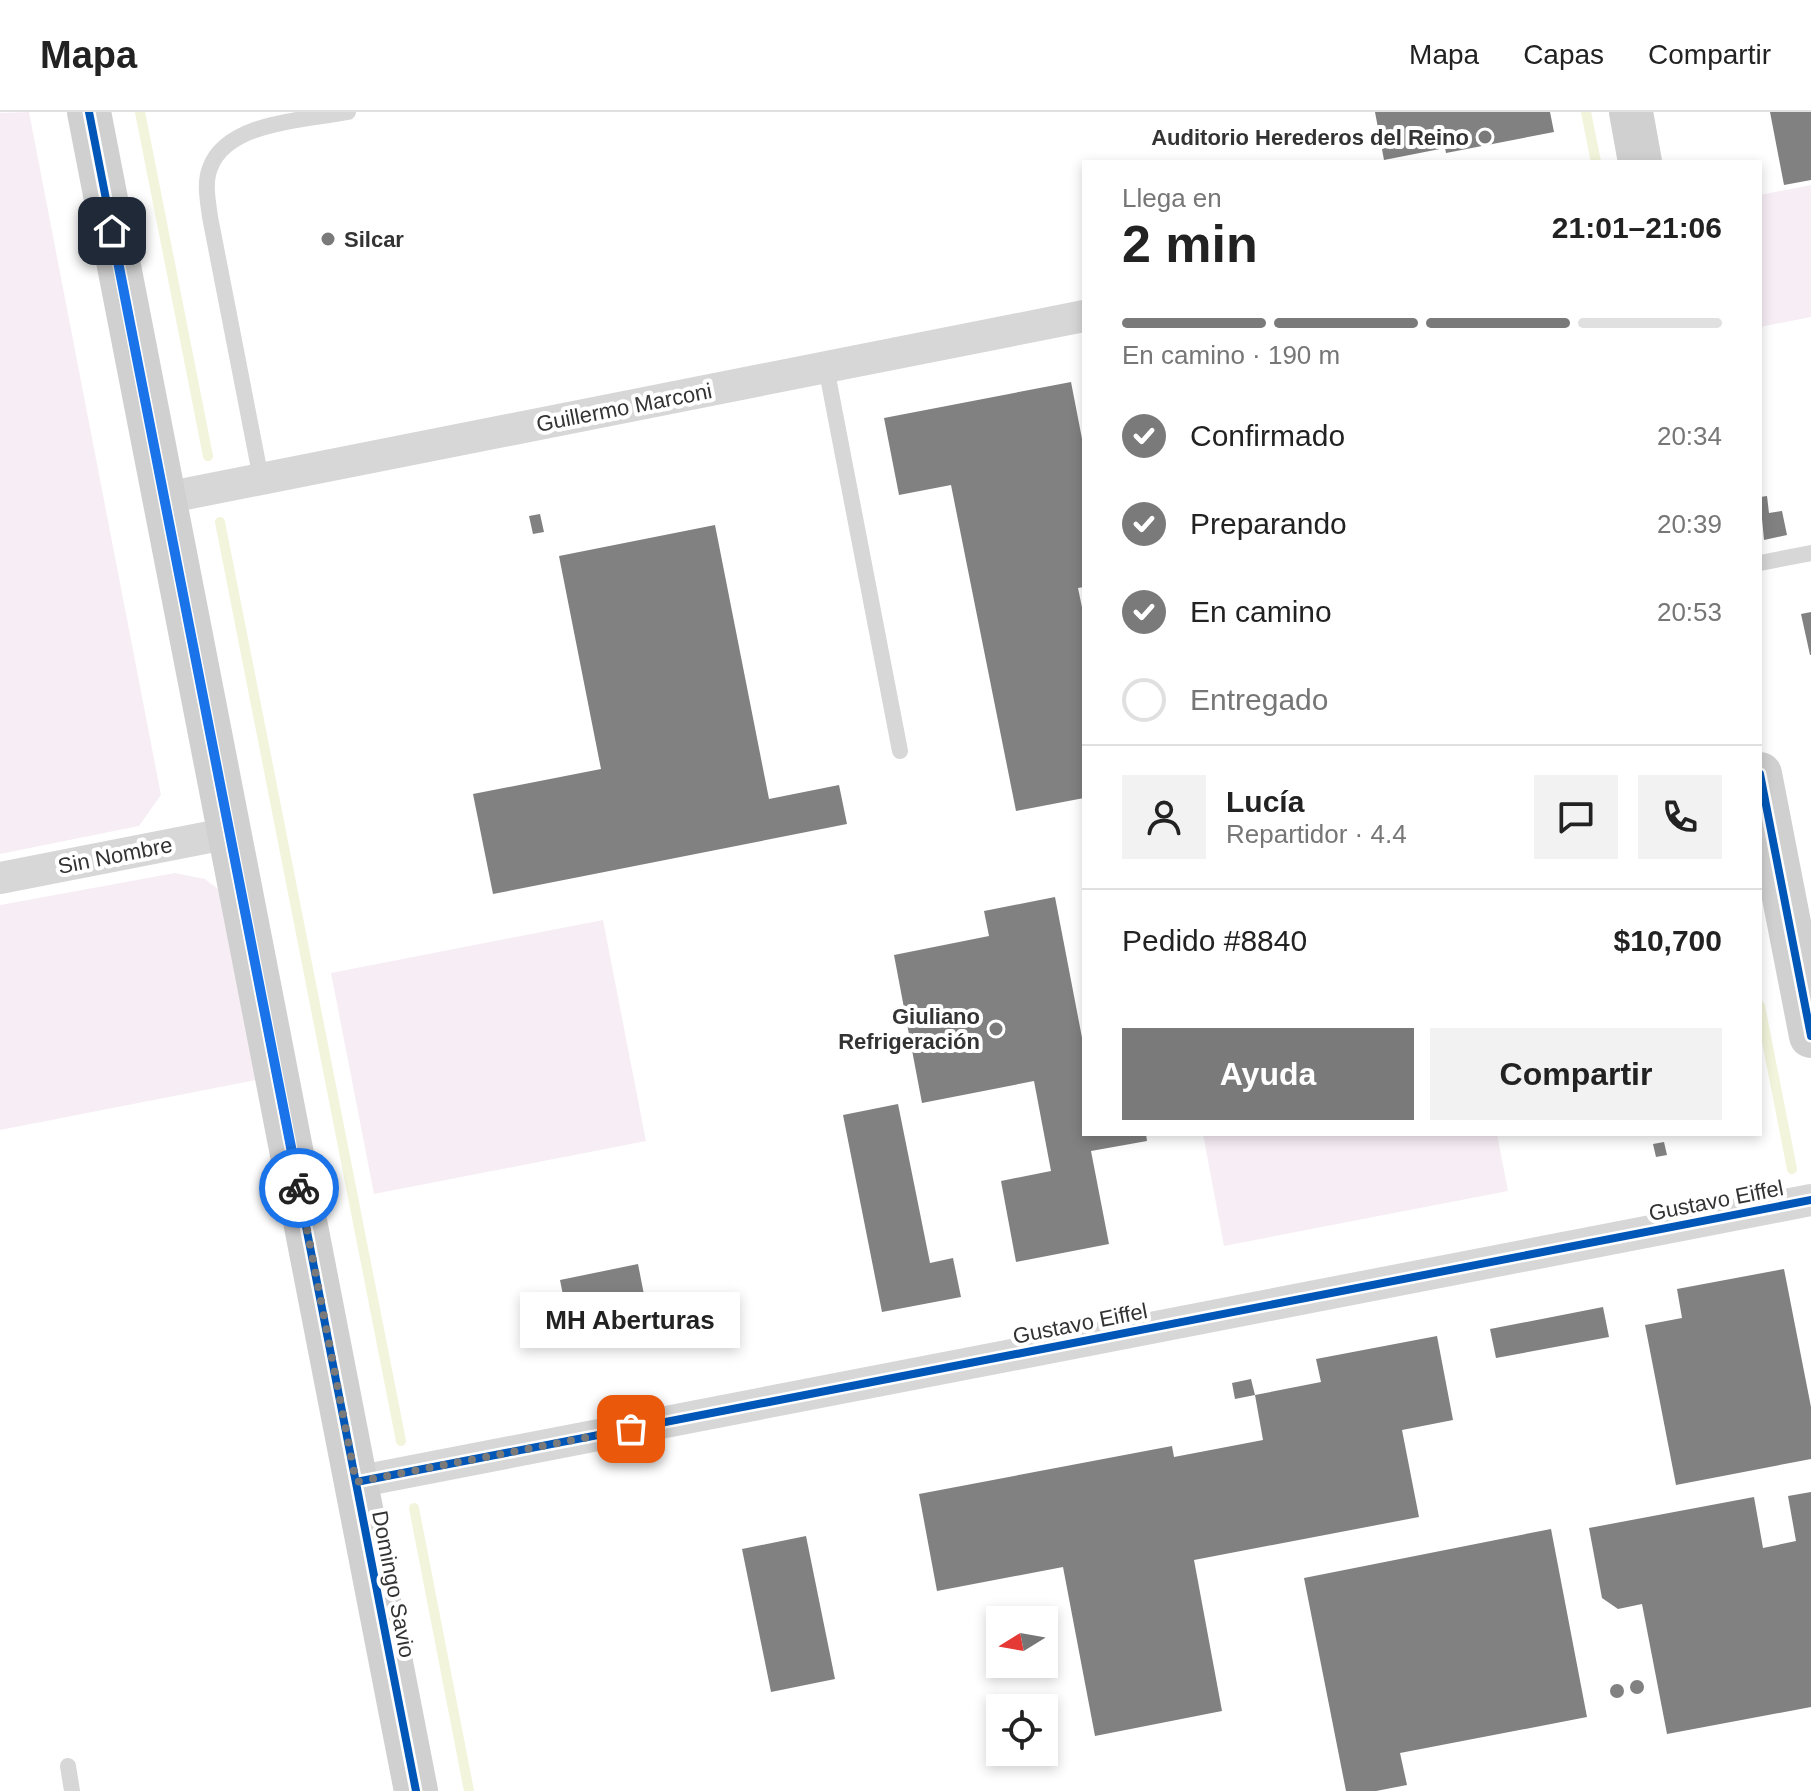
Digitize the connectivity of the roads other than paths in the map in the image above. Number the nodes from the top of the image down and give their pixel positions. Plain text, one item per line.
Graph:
1 (89, 112) edge
2 (348, 112) edge
3 (1631, 112) edge
4 (1640, 160) edge
5 (1082, 316) edge
6 (826, 367) junction
7 (261, 479) junction
8 (165, 498) junction
9 (1811, 553) edge
10 (1762, 563) edge
11 (900, 751) dead end
12 (1762, 784) edge
13 (230, 833) junction
14 (0, 878) edge
15 (1811, 1036) edge
16 (1811, 1200) edge
17 (356, 1482) junction
18 (68, 1766) dead end
19 (72, 1791) edge
20 (416, 1791) edge

1 - 8 street, Domingo Savio
2 - 7 lane
3 - 4 street
5 - 6 street, Guillermo Marconi
6 - 7 street, Guillermo Marconi
6 - 11 lane
7 - 8 street, Guillermo Marconi
8 - 13 street, Domingo Savio
9 - 10 lane
12 - 15 street
13 - 14 street, Sin Nombre
13 - 17 street, Domingo Savio
16 - 17 street, Gustavo Eiffel
17 - 20 street, Domingo Savio
18 - 19 lane

